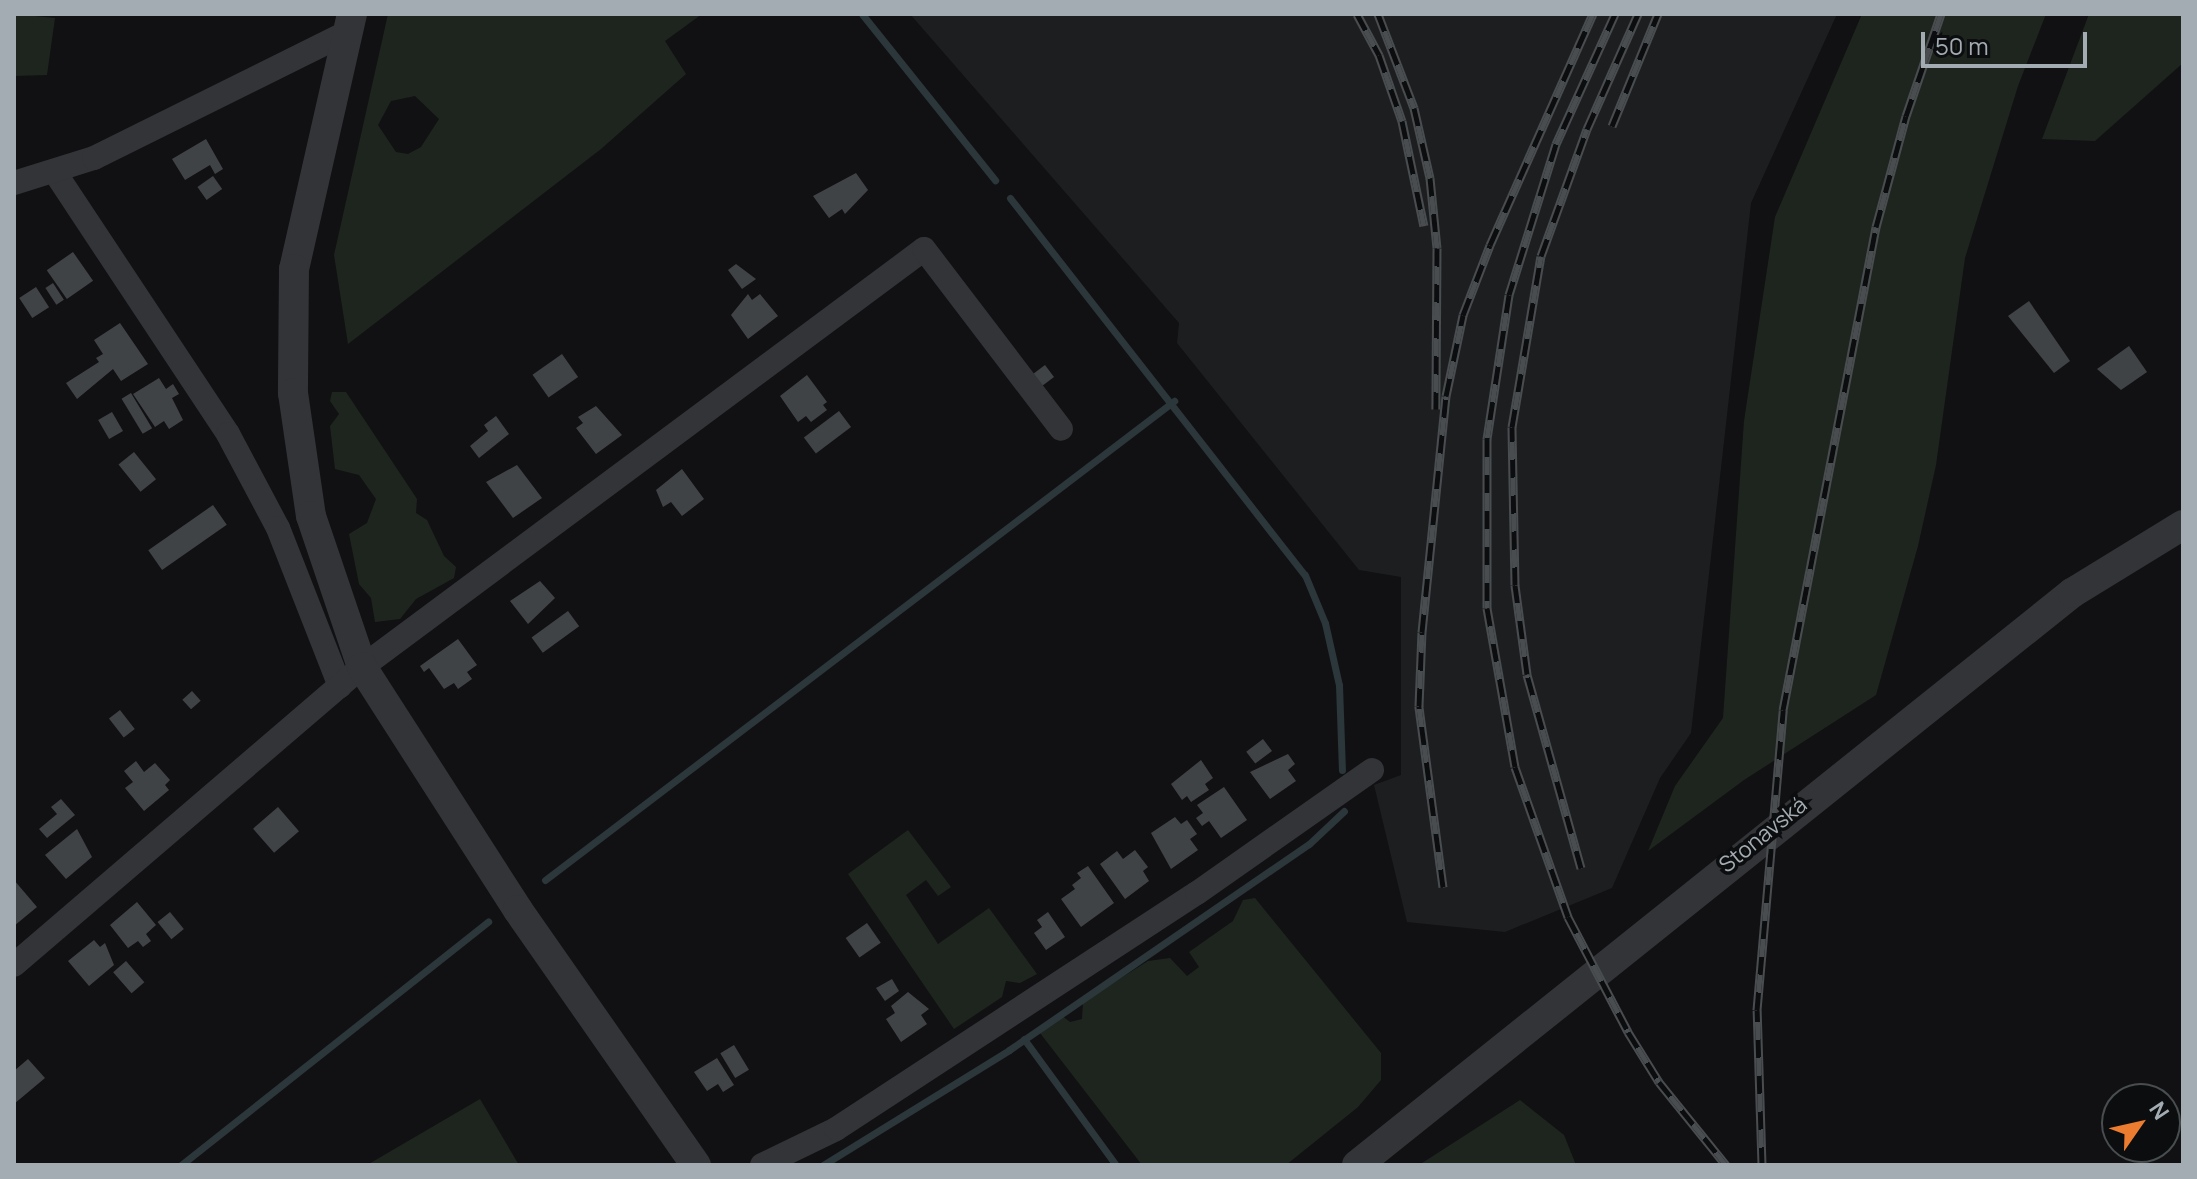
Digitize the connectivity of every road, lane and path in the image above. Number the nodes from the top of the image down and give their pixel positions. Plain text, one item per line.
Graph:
1 (350, 23) edge
2 (54, 171) junction
3 (14, 183) edge
4 (1061, 429) dead end
5 (2183, 525) edge
6 (351, 677) junction
7 (1372, 770) dead end
8 (14, 965) edge
9 (696, 1165) edge
10 (762, 1165) edge
11 (1357, 1165) edge

1 - 2 street
1 - 6 street
2 - 3 street
2 - 6 street
4 - 6 street
5 - 11 street, Stonavská
6 - 8 street
6 - 9 street
7 - 10 street

